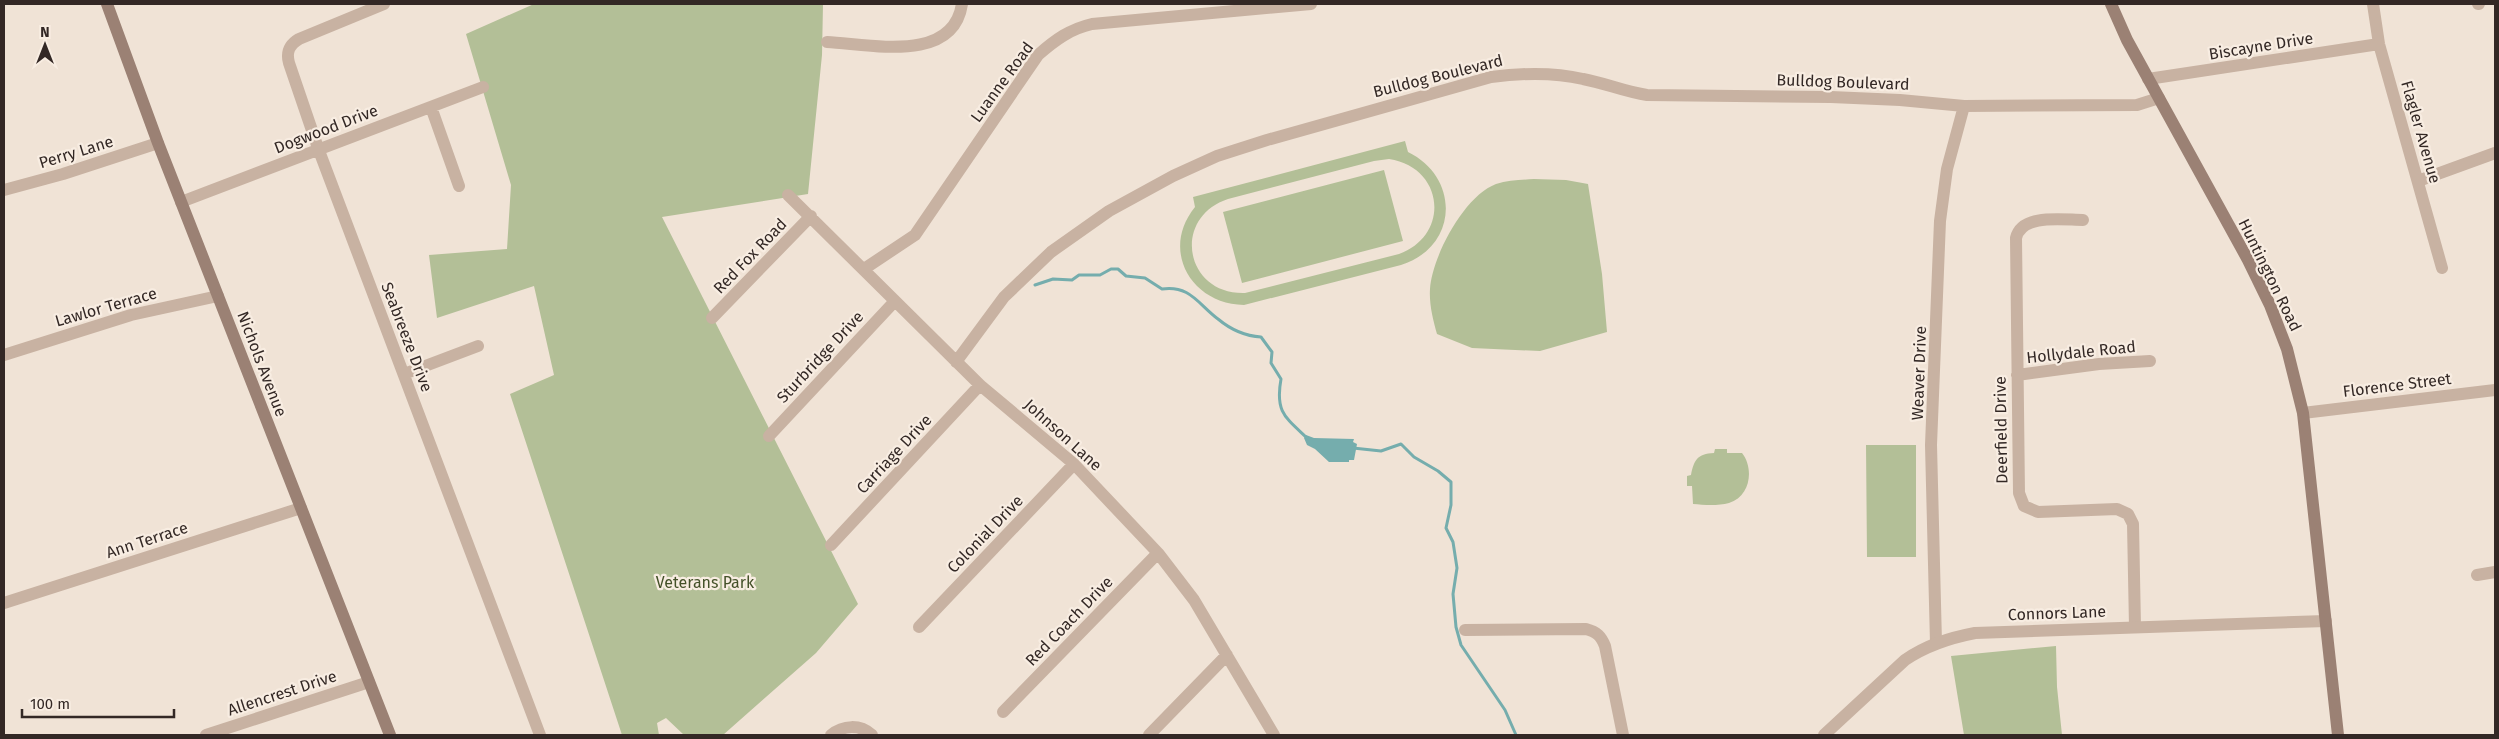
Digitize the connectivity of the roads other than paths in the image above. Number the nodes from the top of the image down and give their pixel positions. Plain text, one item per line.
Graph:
1 (107, 4) edge
2 (384, 4) edge
3 (962, 4) edge
4 (1311, 4) edge
5 (2111, 4) edge
6 (2373, 4) edge
7 (827, 42) dead end
8 (2379, 44) junction
9 (2148, 79) junction
10 (483, 86) dead end
11 (2159, 98) junction
12 (1964, 106) junction
13 (430, 107) junction
14 (158, 142) junction
15 (318, 148) junction
16 (2495, 153) edge
17 (2418, 181) junction
18 (459, 186) dead end
19 (4, 190) edge
20 (788, 195) dead end
21 (181, 202) junction
22 (811, 216) junction
23 (2083, 220) dead end
24 (2442, 268) dead end
25 (864, 269) junction
26 (218, 296) junction
27 (895, 300) junction
28 (712, 318) dead end
29 (478, 346) dead end
30 (4, 355) edge
31 (2150, 361) dead end
32 (956, 362) junction
33 (404, 374) junction
34 (2017, 375) junction
35 (980, 385) junction
36 (2495, 390) edge
37 (2303, 412) junction
38 (769, 436) dead end
39 (1074, 464) junction
40 (301, 508) junction
41 (831, 544) dead end
42 (1158, 553) junction
43 (2495, 572) edge
44 (2477, 575) dead end
45 (4, 603) edge
46 (2326, 621) junction
47 (919, 626) dead end
48 (2135, 627) junction
49 (1465, 630) dead end
50 (1936, 643) junction
51 (1227, 655) junction
52 (369, 682) junction
53 (1003, 712) dead end
54 (206, 735) edge
55 (390, 735) edge
56 (540, 735) edge
57 (831, 735) edge
58 (872, 735) edge
59 (1149, 735) edge
60 (1274, 735) edge
61 (1623, 735) edge
62 (1824, 735) edge
63 (2338, 735) edge

1 - 14 main road, Nichols Avenue
2 - 15 street, Seabreeze Drive
3 - 7 street
4 - 25 street, Luanne Road
5 - 9 main road, Huntington Road
6 - 8 street, Flagler Avenue
8 - 9 street, Biscayne Drive
8 - 17 street, Flagler Avenue
9 - 11 main road, Huntington Road
10 - 13 street, Dogwood Drive
11 - 12 street, Bulldog Boulevard
11 - 37 main road, Huntington Road
12 - 32 street, Bulldog Boulevard
12 - 50 street, Weaver Drive
13 - 15 street, Dogwood Drive
13 - 18 street
14 - 19 street, Perry Lane
14 - 21 main road, Nichols Avenue
15 - 21 street, Dogwood Drive
15 - 33 street, Seabreeze Drive
16 - 17 street
17 - 24 street, Flagler Avenue
20 - 22 street, Johnson Lane
21 - 26 main road, Nichols Avenue
22 - 25 street, Johnson Lane
22 - 28 street, Red Fox Road
23 - 34 street, Deerfield Drive
25 - 27 street, Johnson Lane
26 - 30 street, Lawlor Terrace
26 - 40 main road, Nichols Avenue
27 - 32 street, Johnson Lane
27 - 38 street, Sturbridge Drive
29 - 33 street
31 - 34 street, Hollydale Road
32 - 35 street, Johnson Lane
33 - 56 street, Seabreeze Drive
34 - 48 street, Deerfield Drive
35 - 39 street, Johnson Lane
35 - 41 street, Carriage Drive
36 - 37 street, Florence Street
37 - 46 main road, Huntington Road
39 - 42 street, Johnson Lane
39 - 47 street, Colonial Drive
40 - 45 street, Ann Terrace
40 - 52 main road, Nichols Avenue
42 - 51 street, Johnson Lane
42 - 53 street, Red Coach Drive
43 - 44 street
46 - 48 street, Connors Lane
46 - 63 main road, Huntington Road
48 - 50 street, Connors Lane
49 - 61 street
50 - 62 street, Connors Lane
51 - 59 street
51 - 60 street, Johnson Lane
52 - 54 street, Allencrest Drive
52 - 55 main road, Nichols Avenue
57 - 58 street

